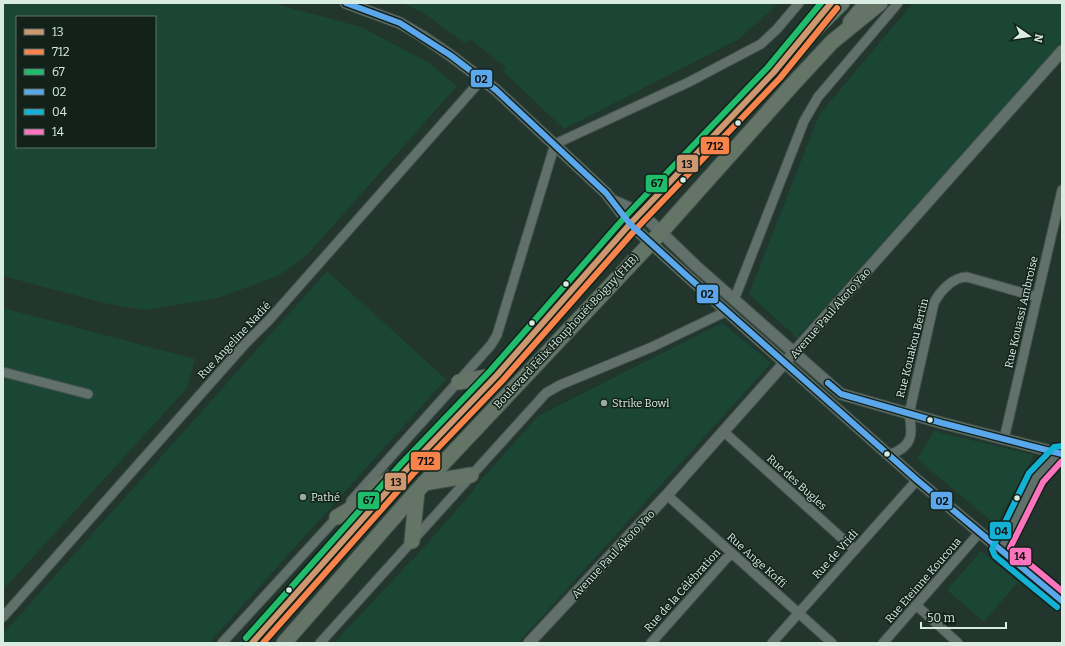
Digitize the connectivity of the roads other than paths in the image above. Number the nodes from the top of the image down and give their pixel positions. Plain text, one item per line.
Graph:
1 (346, 3) edge
2 (799, 3) edge
3 (842, 3) edge
4 (866, 3) edge
5 (880, 3) edge
6 (898, 3) edge
7 (832, 42) junction
8 (1062, 51) edge
9 (482, 79) junction
10 (555, 144) junction
11 (1062, 190) edge
12 (612, 199) junction
13 (641, 213) junction
14 (630, 224) junction
15 (656, 237) junction
16 (1037, 297) junction
17 (734, 300) junction
18 (727, 310) junction
19 (794, 354) junction
20 (786, 363) junction
21 (3, 372) edge
22 (497, 375) junction
23 (459, 382) junction
24 (88, 394) dead end
25 (909, 414) junction
26 (723, 432) junction
27 (1004, 439) junction
28 (1060, 453) edge
29 (889, 454) junction
30 (407, 469) junction
31 (471, 475) junction
32 (917, 480) junction
33 (420, 487) junction
34 (667, 495) junction
35 (337, 517) junction
36 (980, 532) junction
37 (412, 541) junction
38 (855, 550) junction
39 (1000, 550) junction
40 (731, 553) junction
41 (1062, 601) edge
42 (916, 605) junction
43 (798, 613) junction
44 (3, 617) edge
45 (222, 643) edge
46 (252, 643) edge
47 (284, 643) edge
48 (320, 643) edge
49 (529, 643) edge
50 (651, 643) edge
51 (772, 643) edge
52 (832, 643) edge
53 (883, 643) edge
54 (958, 643) edge

1 - 9 street
2 - 10 street
3 - 13 highway, Boulevard Félix Houphouët Boigny (FHB)
4 - 7 main road, Boulevard Félix Houphouët Boigny (FHB)
5 - 7 highway
6 - 17 street
7 - 15 highway, Boulevard Félix Houphouët Boigny (FHB)
8 - 19 street, Avenue Paul Akoto Yao
9 - 10 street
9 - 44 street, Rue Angeline Nadié
10 - 12 street
10 - 23 street
11 - 16 street, Rue Kouassi Ambroise
12 - 13 street
12 - 14 street
13 - 14 highway, Boulevard Félix Houphouët Boigny (FHB)
13 - 15 street
14 - 15 street
14 - 22 highway, Boulevard Félix Houphouët Boigny (FHB)
15 - 17 street
15 - 18 street
15 - 33 highway, Boulevard Félix Houphouët Boigny (FHB)
16 - 25 street, Rue Kouakou Bertin
16 - 27 street, Rue Kouassi Ambroise
17 - 19 street
18 - 20 street
18 - 31 street
19 - 20 street, Avenue Paul Akoto Yao
19 - 25 street
20 - 26 street, Avenue Paul Akoto Yao
20 - 29 street
21 - 24 street
22 - 23 highway
22 - 30 highway, Boulevard Félix Houphouët Boigny (FHB)
23 - 35 street
25 - 27 street
25 - 29 street, Rue Kouakou Bertin
26 - 34 street, Avenue Paul Akoto Yao
26 - 38 street, Rue des Bugles
27 - 28 street
28 - 39 street
29 - 32 street
30 - 35 highway
30 - 46 highway, Boulevard Félix Houphouët Boigny (FHB)
31 - 33 highway
31 - 37 street
32 - 36 street
32 - 38 street, Rue de Vridi
33 - 37 highway
33 - 47 highway, Boulevard Félix Houphouët Boigny (FHB)
34 - 40 street, Rue Ange Koffi
34 - 49 street, Avenue Paul Akoto Yao
35 - 45 street
36 - 39 street
36 - 42 street, Rue Eteinne Koucoua
37 - 48 street
38 - 43 street, Rue de Vridi
39 - 41 street
40 - 43 street, Rue Ange Koffi
40 - 50 street, Rue de la Célébration
42 - 53 street, Rue Eteinne Koucoua
42 - 54 street
43 - 51 street, Rue de Vridi
43 - 52 street, Rue Ange Koffi

